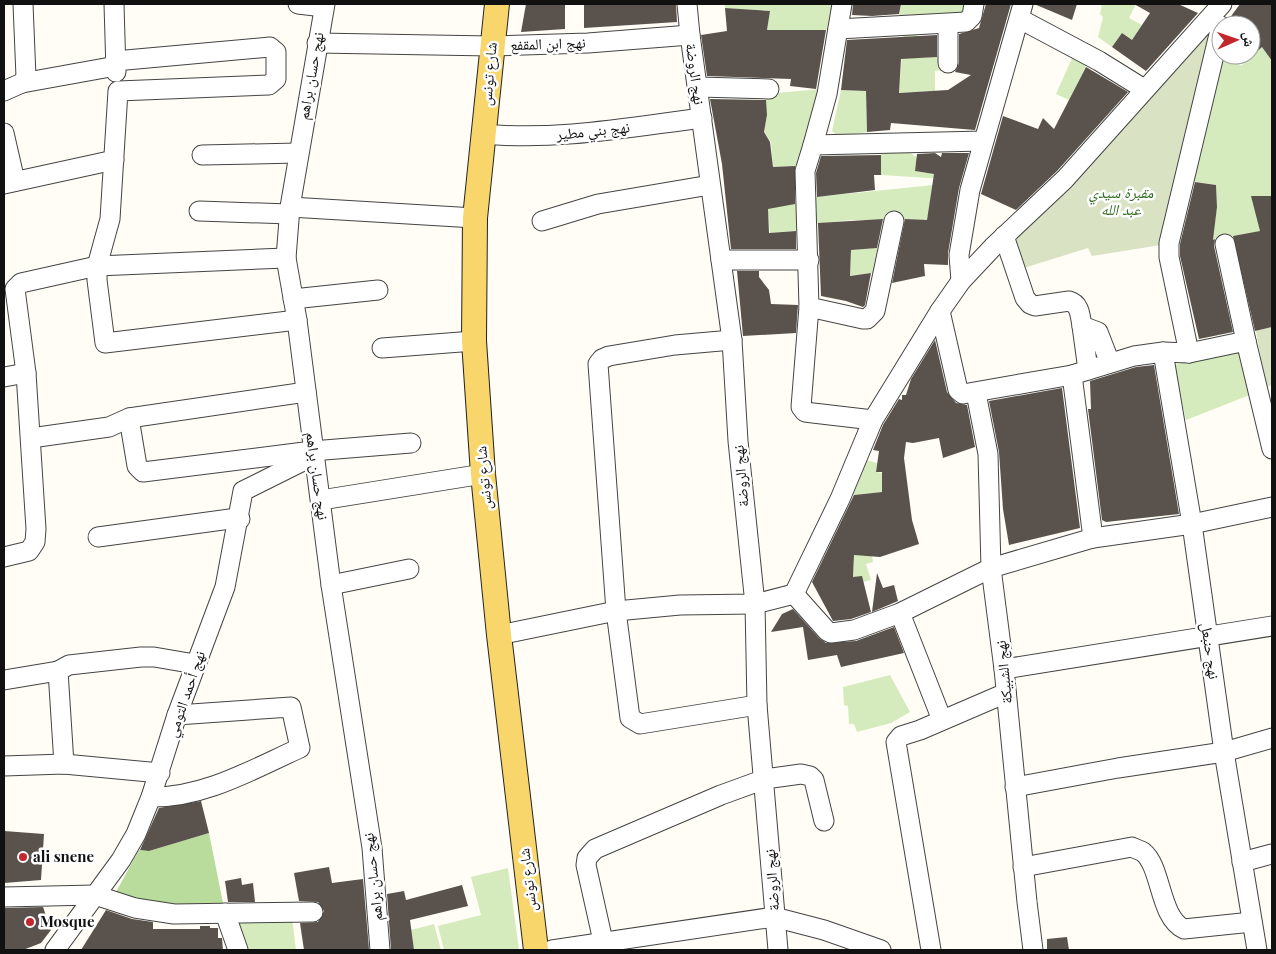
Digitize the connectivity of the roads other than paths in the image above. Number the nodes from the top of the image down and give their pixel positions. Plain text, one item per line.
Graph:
1 (23, 4) edge
2 (114, 4) edge
3 (298, 4) edge
4 (497, 4) edge
5 (687, 4) edge
6 (842, 4) edge
7 (974, 4) edge
8 (1224, 4) edge
9 (324, 5) edge
10 (1021, 11) edge
11 (948, 25) junction
12 (838, 29) junction
13 (690, 35) junction
14 (317, 43) junction
15 (491, 46) junction
16 (948, 63) dead end
17 (116, 64) junction
18 (1212, 65) edge
19 (22, 83) junction
20 (698, 87) junction
21 (1144, 88) junction
22 (769, 89) dead end
23 (4, 91) edge
24 (118, 91) junction
25 (702, 118) junction
26 (4, 133) edge
27 (484, 134) junction
28 (984, 141) junction
29 (813, 144) junction
30 (298, 153) junction
31 (202, 155) dead end
32 (114, 160) junction
33 (9, 183) edge
34 (710, 185) junction
35 (289, 211) junction
36 (198, 212) dead end
37 (475, 218) junction
38 (542, 221) dead end
39 (894, 221) dead end
40 (1004, 236) junction
41 (1225, 244) dead end
42 (286, 258) junction
43 (722, 260) junction
44 (809, 260) junction
45 (97, 266) junction
46 (961, 281) junction
47 (378, 290) dead end
48 (293, 299) junction
49 (809, 307) junction
50 (940, 311) junction
51 (297, 320) junction
52 (1082, 326) junction
53 (732, 340) junction
54 (474, 341) junction
55 (1246, 341) junction
56 (382, 348) dead end
57 (1162, 352) junction
58 (1189, 353) junction
59 (1110, 363) junction
60 (26, 373) junction
61 (1080, 373) junction
62 (4, 376) edge
63 (306, 392) junction
64 (976, 393) junction
65 (129, 418) junction
66 (873, 420) junction
67 (31, 438) junction
68 (411, 443) dead end
69 (1272, 449) edge
70 (313, 453) junction
71 (238, 461) junction
72 (483, 474) junction
73 (243, 491) junction
74 (322, 500) junction
75 (1272, 508) edge
76 (240, 519) junction
77 (1192, 524) junction
78 (98, 536) dead end
79 (1093, 538) junction
80 (4, 557) edge
81 (991, 568) junction
82 (409, 569) dead end
83 (331, 585) junction
84 (794, 594) junction
85 (754, 604) junction
86 (616, 611) junction
87 (900, 613) junction
88 (1272, 626) edge
89 (499, 635) junction
90 (1210, 637) junction
91 (195, 664) junction
92 (1004, 669) junction
93 (58, 671) junction
94 (4, 680) edge
95 (1006, 692) junction
96 (757, 705) junction
97 (177, 715) junction
98 (942, 720) junction
99 (1272, 738) edge
100 (1224, 752) junction
101 (64, 764) junction
102 (4, 766) edge
103 (160, 773) junction
104 (765, 779) junction
105 (1015, 787) junction
106 (151, 798) junction
107 (824, 821) dead end
108 (1272, 854) edge
109 (1242, 862) junction
110 (1023, 867) junction
111 (96, 895) junction
112 (4, 898) edge
113 (312, 912) dead end
114 (225, 913) junction
115 (774, 917) junction
116 (1252, 922) junction
117 (604, 946) edge
118 (55, 950) edge
119 (238, 950) edge
120 (380, 950) edge
121 (536, 950) edge
122 (552, 950) edge
123 (778, 950) edge
124 (881, 950) edge
125 (931, 950) edge
126 (1033, 950) edge
127 (1256, 950) edge

1 - 19 street
2 - 17 street
3 - 9 street
4 - 15 main road, شارع تونس
5 - 13 street, نهج الروضة
6 - 12 street
7 - 11 street
8 - 21 street
9 - 14 street, نهج حسان براهم
10 - 21 street
10 - 28 street
11 - 12 street
11 - 16 street
12 - 29 street
13 - 15 street, نهج ابن المقفع
13 - 20 street, نهج الروضة
14 - 15 street, نهج ابن المقفع
14 - 30 street, نهج حسان براهم
15 - 27 main road, شارع تونس
17 - 19 street
17 - 24 street
17 - 24 street
18 - 58 street
19 - 23 street
20 - 22 street
20 - 25 street, نهج الروضة
21 - 40 street
24 - 32 street
25 - 27 street, نهج بني مطير
25 - 34 street, نهج الروضة
26 - 33 street
27 - 37 main road, شارع تونس
28 - 29 street
28 - 46 street
29 - 44 street
30 - 31 street
30 - 35 street, نهج حسان براهم
32 - 33 street
32 - 45 street
34 - 38 street
34 - 43 street, نهج الروضة
35 - 36 street
35 - 37 street
35 - 42 street, نهج حسان براهم
37 - 54 main road, شارع تونس
39 - 49 street
40 - 46 street
40 - 52 street
41 - 55 street
42 - 45 street
42 - 48 street, نهج حسان براهم
43 - 44 street
43 - 53 street, نهج الروضة
44 - 49 street
45 - 51 street
45 - 60 street
46 - 50 street
47 - 48 street
48 - 51 street, نهج حسان براهم
49 - 66 street
50 - 64 street
50 - 66 street
51 - 63 street, نهج حسان براهم
52 - 59 street
52 - 61 street
53 - 85 street, نهج الروضة
53 - 86 street
54 - 56 street
54 - 72 main road, شارع تونس
55 - 58 street
55 - 69 street
57 - 58 street
57 - 59 street
57 - 77 street, نهج حنبعل
59 - 61 street
60 - 62 street
60 - 67 street
61 - 64 street
61 - 79 street
63 - 65 street
63 - 70 street, نهج حسان براهم
64 - 81 street, نهج الشبيكة
65 - 67 street
65 - 71 street
66 - 84 street
67 - 80 street
68 - 70 street
70 - 71 street
70 - 73 street
70 - 74 street, نهج حسان براهم
71 - 73 street, نهج أحمد التومي
72 - 74 street
72 - 89 main road, شارع تونس
73 - 76 street, نهج أحمد التومي
74 - 83 street, نهج حسان براهم
75 - 77 street
76 - 78 street
76 - 91 street, نهج أحمد التومي
77 - 79 street
77 - 90 street, نهج حنبعل
79 - 81 street
81 - 87 street
81 - 92 street, نهج الشبيكة
82 - 83 street
83 - 120 street, نهج حسان براهم
84 - 85 street
84 - 87 street
85 - 86 street
85 - 96 street, نهج الروضة
86 - 89 street
86 - 96 street
87 - 98 street
88 - 90 street
89 - 121 main road, شارع تونس
90 - 92 street
90 - 100 street, نهج حنبعل
91 - 93 street
91 - 97 street, نهج أحمد التومي
92 - 95 street, نهج الشبيكة
93 - 94 street
93 - 101 street
95 - 98 street
95 - 105 street, نهج الشبيكة
96 - 104 street, نهج الروضة
97 - 103 street, نهج أحمد التومي
97 - 106 street
98 - 125 street
99 - 100 street
100 - 105 street
100 - 109 street, نهج حنبعل
101 - 102 street
101 - 103 street
103 - 106 street, نهج أحمد التومي
104 - 107 street
104 - 115 street, نهج الروضة
104 - 117 street
105 - 110 street, نهج الشبيكة
106 - 111 street, نهج أحمد التومي
108 - 109 street
109 - 116 street, نهج حنبعل
110 - 116 street
110 - 126 street, نهج الشبيكة
111 - 112 street
111 - 114 street
111 - 118 street, نهج أحمد التومي
113 - 114 street
114 - 119 street
115 - 117 street
115 - 123 street, نهج الروضة
115 - 124 street
116 - 127 street, نهج حنبعل
117 - 122 street

